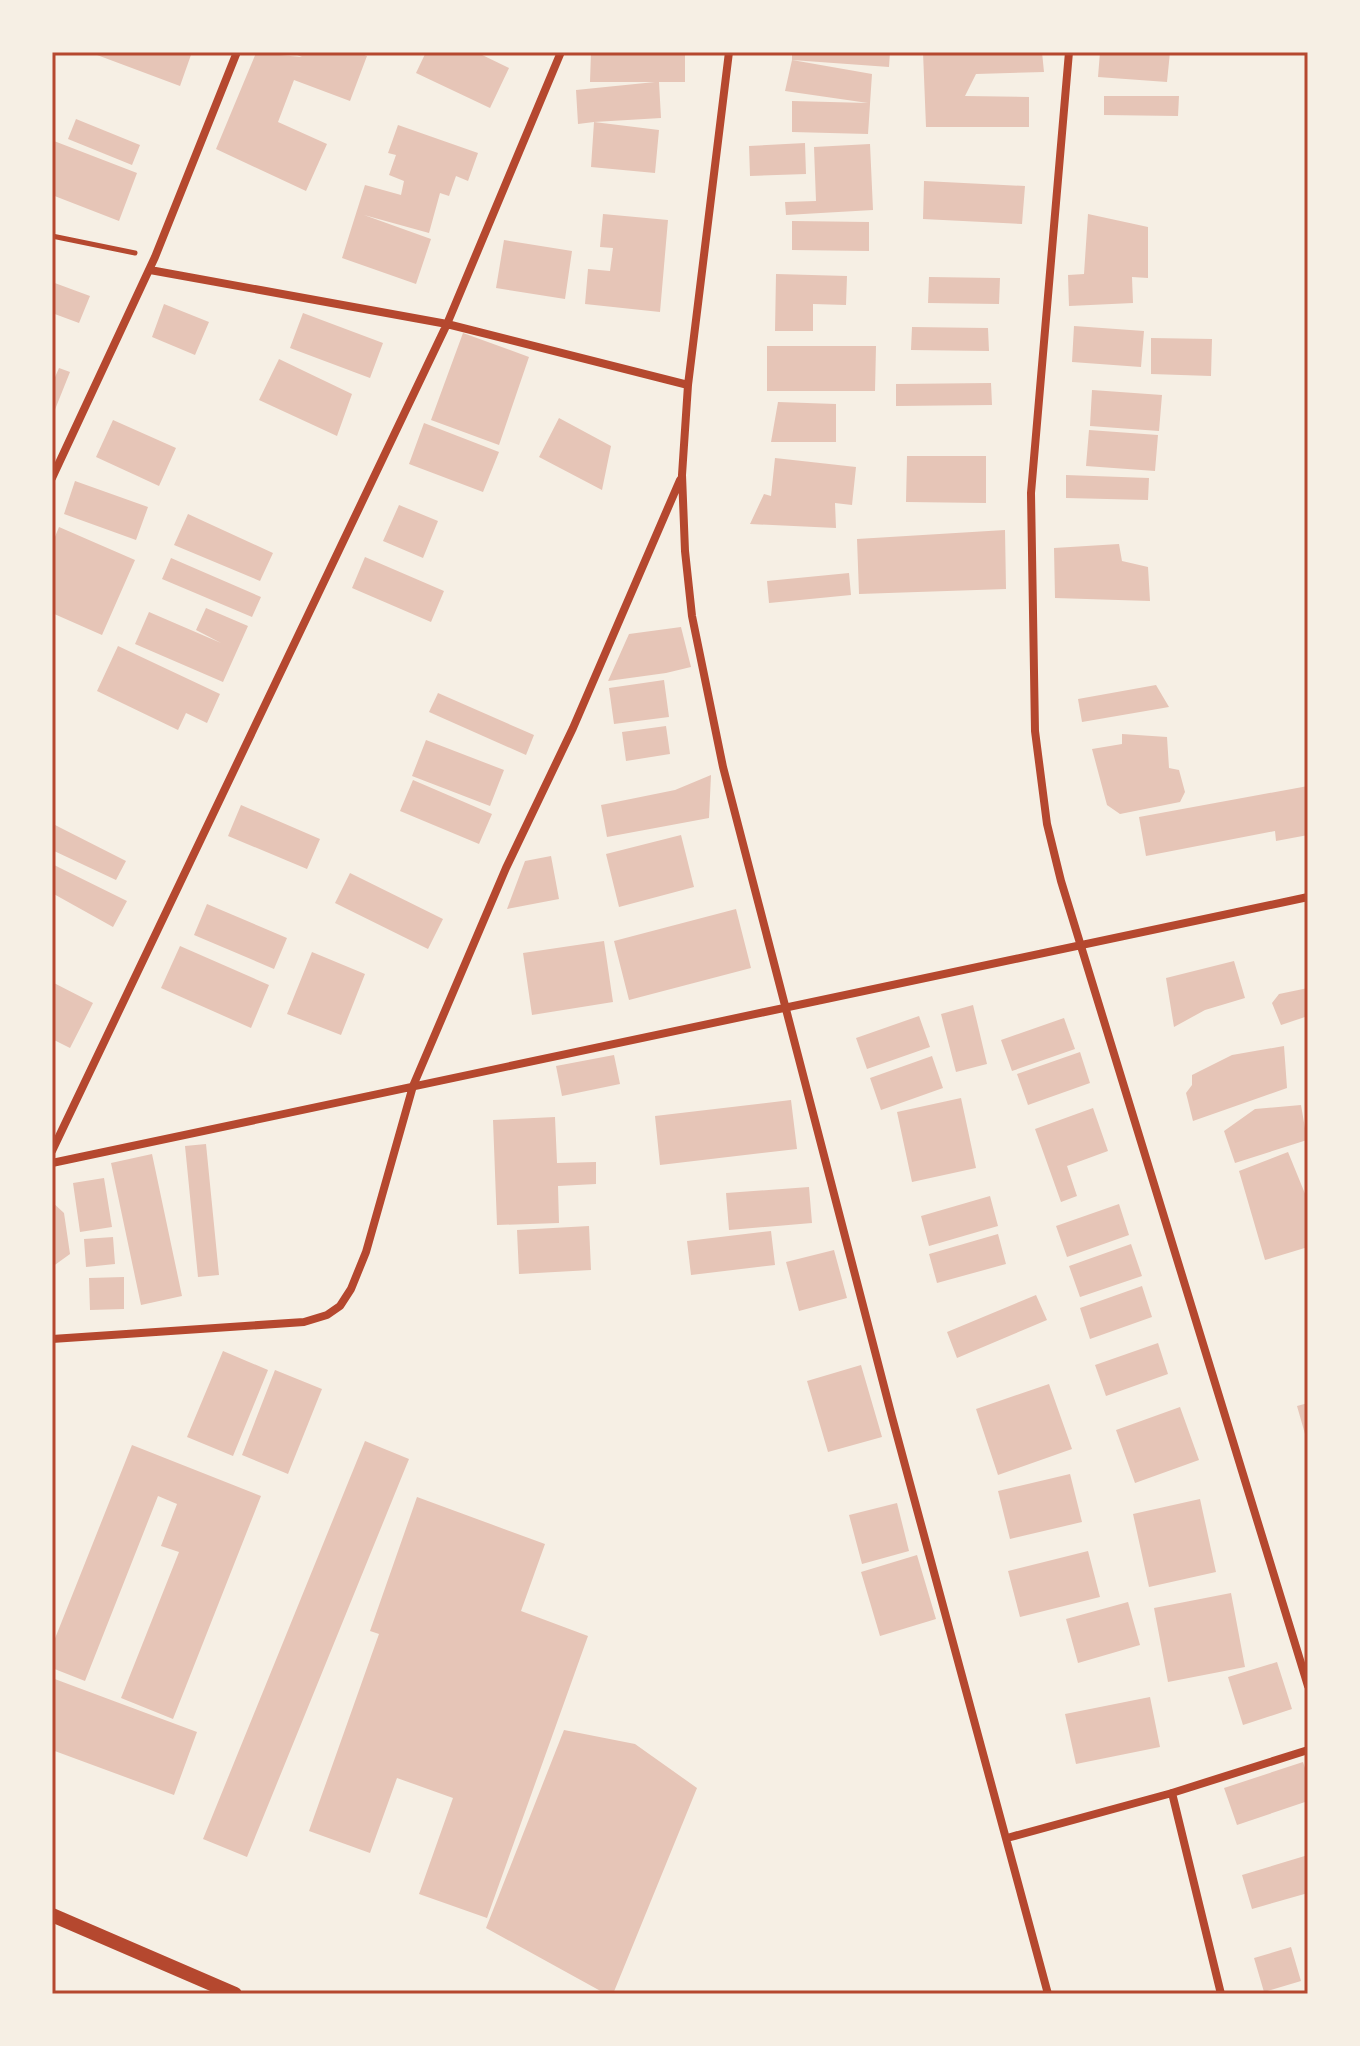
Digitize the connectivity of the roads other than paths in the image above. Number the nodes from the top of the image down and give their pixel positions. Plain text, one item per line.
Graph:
1 (237, 52) edge
2 (561, 52) edge
3 (729, 52) edge
4 (1069, 52) edge
5 (150, 270) junction
6 (447, 324) junction
7 (688, 385) junction
8 (682, 475) junction
9 (52, 478) edge
10 (1308, 897) edge
11 (1082, 943) junction
12 (786, 1008) junction
13 (413, 1086) junction
14 (52, 1151) edge
15 (52, 1163) edge
16 (52, 1339) edge
17 (1308, 1686) edge
18 (1308, 1750) edge
19 (1172, 1793) junction
20 (1007, 1838) junction
21 (52, 1915) edge
22 (235, 1994) edge
23 (1048, 1994) edge
24 (1221, 1994) edge

1 - 5 street
2 - 6 street
3 - 7 street
4 - 11 street
5 - 6 street
5 - 9 street
6 - 7 street
6 - 14 street
7 - 8 street
8 - 12 street
8 - 13 street
10 - 11 street
11 - 12 street
11 - 17 street
12 - 13 street
12 - 20 street
13 - 15 street
13 - 16 street
18 - 19 street
19 - 20 street
19 - 24 street
20 - 23 street
21 - 22 street

